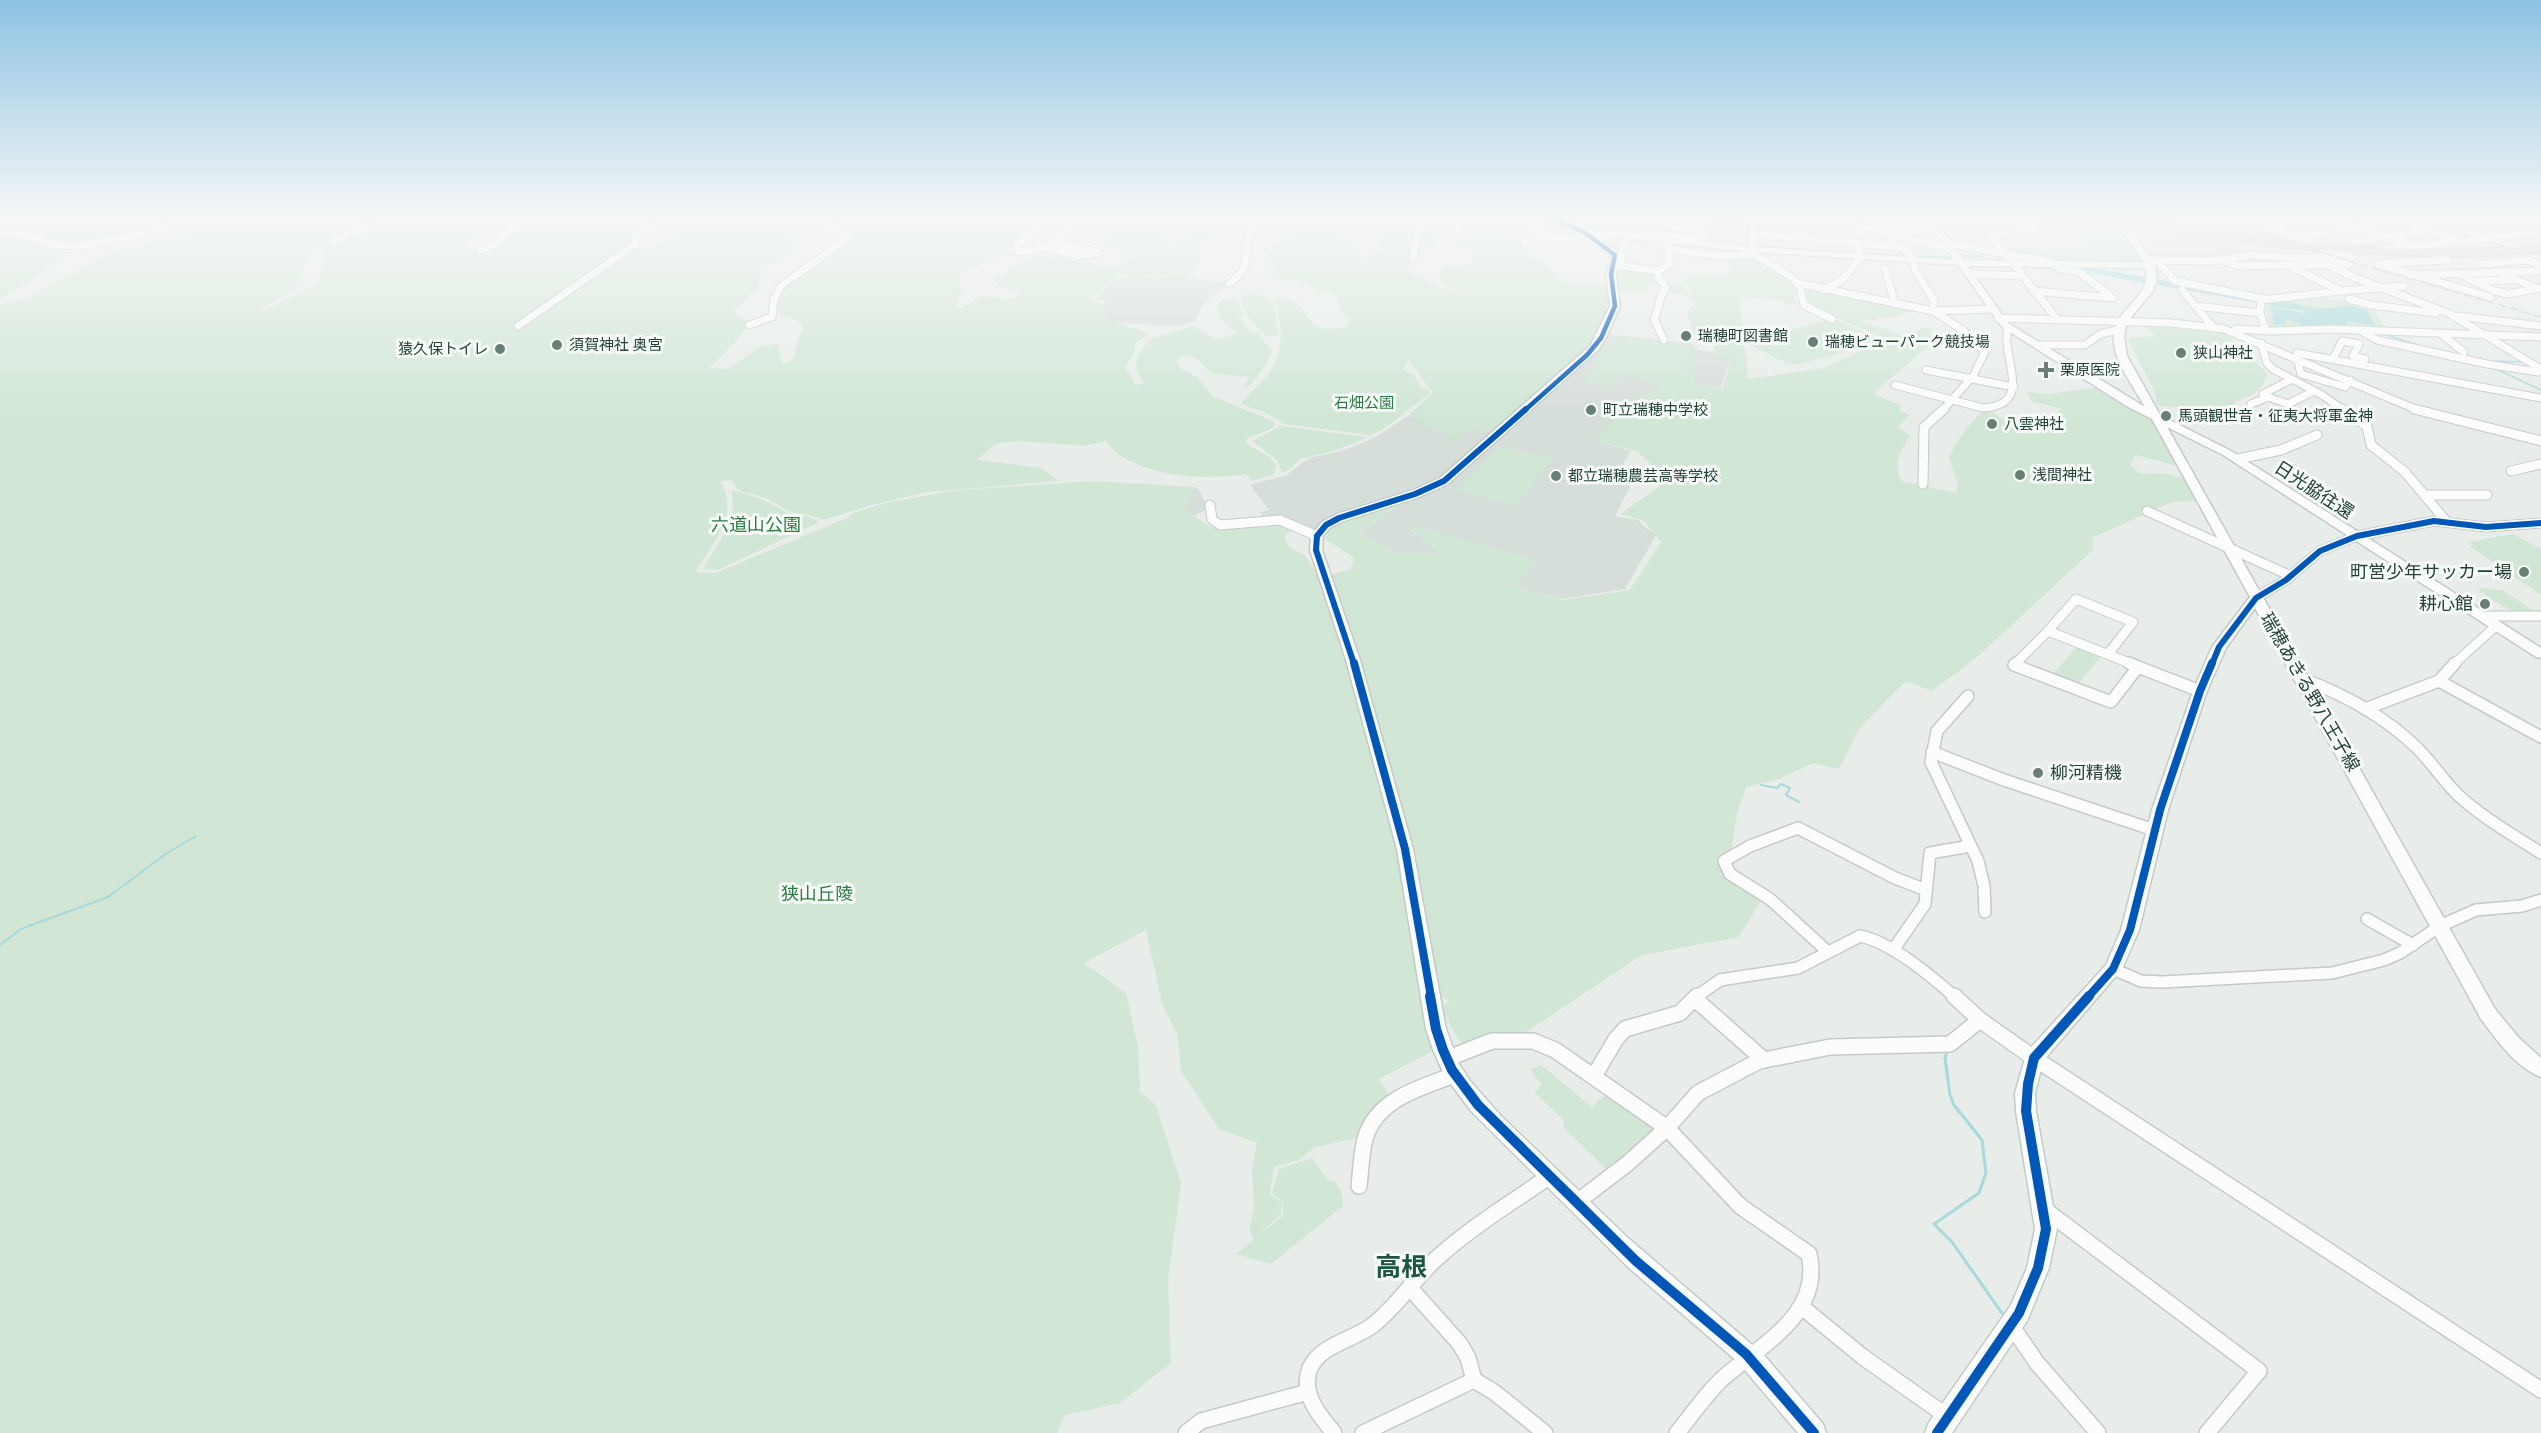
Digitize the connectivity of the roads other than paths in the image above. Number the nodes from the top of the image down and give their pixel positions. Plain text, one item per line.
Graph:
1 (580, 283) edge
2 (785, 283) edge
3 (1612, 283) edge
4 (1663, 283) edge
5 (1797, 283) joint
6 (1836, 283) edge
7 (1889, 283) edge
8 (1924, 283) edge
9 (1975, 283) edge
10 (2027, 283) edge
11 (2093, 283) edge
12 (2152, 283) edge
13 (2183, 283) edge
14 (2325, 283) edge
15 (2366, 283) edge
16 (2440, 283) edge
17 (2479, 283) edge
18 (2383, 288) junction
19 (2539, 288) edge
20 (1824, 289) junction
21 (2182, 290) dead end
22 (2401, 290) junction
23 (2032, 291) junction
24 (2341, 291) junction
25 (2291, 296) junction
26 (2490, 297) dead end
27 (2349, 299) junction
28 (2261, 300) junction
29 (2384, 300) junction
30 (1895, 304) junction
31 (2364, 304) junction
32 (2195, 306) junction
33 (1933, 311) junction
34 (1995, 313) junction
35 (2260, 313) junction
36 (2451, 315) junction
37 (1832, 319) dead end
38 (2057, 319) junction
39 (749, 325) dead end
40 (2120, 325) junction
41 (518, 326) dead end
42 (2541, 326) edge
43 (2213, 327) junction
44 (2008, 328) junction
45 (2224, 328) junction
46 (2358, 330) junction
47 (2266, 331) junction
48 (2440, 334) junction
49 (2490, 336) junction
50 (2541, 337) edge
51 (1664, 340) dead end
52 (2261, 342) junction
53 (2038, 345) junction
54 (2279, 350) junction
55 (2464, 352) dead end
56 (2297, 358) junction
57 (2333, 359) junction
58 (1926, 370) dead end
59 (2541, 371) edge
60 (2405, 373) junction
61 (1972, 379) junction
62 (2292, 379) junction
63 (2350, 380) junction
64 (1895, 385) dead end
65 (2014, 387) junction
66 (2314, 391) junction
67 (2268, 397) junction
68 (2541, 398) edge
69 (1953, 401) junction
70 (2251, 404) dead end
71 (2157, 417) junction
72 (2317, 435) dead end
73 (2541, 441) edge
74 (2238, 459) junction
75 (2541, 464) edge
76 (2511, 471) dead end
77 (1923, 484) dead end
78 (2424, 495) junction
79 (2487, 495) dead end
80 (1210, 505) dead end
81 (2147, 511) dead end
82 (2446, 521) junction
83 (2541, 523) edge
84 (1317, 536) junction
85 (2357, 536) junction
86 (2232, 550) junction
87 (2291, 576) junction
88 (2256, 598) junction
89 (2483, 616) junction
90 (2541, 616) edge
91 (2497, 625) junction
92 (2048, 631) junction
93 (2108, 654) junction
94 (2541, 654) edge
95 (2139, 666) junction
96 (2303, 679) junction
97 (2439, 681) junction
98 (2200, 691) junction
99 (1968, 696) dead end
100 (2365, 709) junction
101 (2541, 737) edge
102 (1932, 752) junction
103 (2154, 830) junction
104 (1970, 846) junction
105 (2541, 853) edge
106 (1926, 890) junction
107 (2541, 900) edge
108 (1985, 912) dead end
109 (2367, 919) dead end
110 (2440, 926) junction
111 (2413, 945) junction
112 (1893, 950) junction
113 (1828, 952) junction
114 (2113, 969) junction
115 (1695, 999) junction
116 (1980, 1020) junction
117 (2034, 1058) junction
118 (1446, 1059) junction
119 (1764, 1060) junction
120 (2541, 1069) edge
121 (1454, 1075) junction
122 (1594, 1076) junction
123 (1667, 1128) junction
124 (1550, 1176) junction
125 (1359, 1186) dead end
126 (1577, 1202) junction
127 (2044, 1209) junction
128 (1410, 1288) junction
129 (1803, 1308) junction
130 (2011, 1325) junction
131 (1747, 1355) junction
132 (1474, 1380) junction
133 (2541, 1390) edge
134 (1308, 1392) junction
135 (1943, 1425) edge
136 (1186, 1433) edge
137 (1334, 1433) edge
138 (1363, 1433) edge
139 (1545, 1433) edge
140 (1677, 1433) edge
141 (1815, 1433) edge
142 (2098, 1433) edge
143 (2207, 1433) edge

1 - 41 street
2 - 39 street
3 - 84 street
4 - 51 street
5 - 20 street
5 - 37 street
6 - 20 street
7 - 30 street
8 - 33 street
9 - 34 street, 日光脇往還
10 - 23 street
11 - 23 street
12 - 40 street
13 - 28 street
14 - 24 street
15 - 18 street
16 - 26 street
17 - 19 street
18 - 22 street
18 - 24 street
20 - 30 street
21 - 32 street
22 - 29 street
22 - 36 street
23 - 38 street
24 - 25 street
25 - 27 street
25 - 28 street
27 - 29 street
27 - 31 street
28 - 35 street
29 - 31 street
30 - 33 street
31 - 36 street
32 - 35 street
32 - 43 street
33 - 34 street
33 - 61 street
34 - 38 street
34 - 44 street, 日光脇往還
35 - 47 street
36 - 42 street
36 - 49 street
38 - 40 street
40 - 43 street
40 - 53 street
40 - 71 street, 瑞穂あきる野八王子線
43 - 45 street
44 - 53 street, 日光脇往還
44 - 65 street
45 - 47 street
45 - 52 street
46 - 47 street
46 - 48 street
46 - 59 street
48 - 49 street
48 - 55 street
49 - 50 street
49 - 59 street
52 - 54 street
52 - 62 street
53 - 71 street, 日光脇往還
54 - 56 street
54 - 57 street
56 - 63 street
56 - 63 street
57 - 60 street
57 - 60 street
58 - 61 street
60 - 68 street
61 - 65 street
61 - 69 street
62 - 66 street
62 - 67 street
63 - 73 street
64 - 69 street
65 - 69 street
66 - 67 street
66 - 78 street
67 - 70 street
69 - 77 street
71 - 74 street, 日光脇往還
71 - 86 street, 瑞穂あきる野八王子線
72 - 74 street
74 - 85 street, 日光脇往還
75 - 76 street
78 - 79 street
78 - 82 street
80 - 84 street
81 - 86 street
82 - 83 street
82 - 85 street
84 - 118 street
85 - 87 street
85 - 89 street, 日光脇往還
86 - 87 street
86 - 88 street, 瑞穂あきる野八王子線
87 - 88 street
88 - 96 street, 瑞穂あきる野八王子線
88 - 98 street
89 - 90 street
89 - 91 street, 日光脇往還
91 - 94 street, 日光脇往還
91 - 97 street
92 - 93 street
92 - 93 street
92 - 95 street
93 - 95 street
95 - 98 street
96 - 100 street
96 - 110 street, 瑞穂あきる野八王子線
97 - 100 street
97 - 101 street
98 - 103 street
99 - 102 street
100 - 105 street
102 - 103 street
102 - 104 street
103 - 114 street
104 - 106 street
104 - 108 street
106 - 112 street
106 - 113 street
107 - 110 street
109 - 111 street
110 - 111 street
110 - 120 street, 瑞穂あきる野八王子線
111 - 114 street
112 - 113 street
112 - 116 street
113 - 115 street
114 - 117 street
115 - 119 street
115 - 122 street
116 - 117 street
116 - 119 street
117 - 127 street
117 - 133 street
118 - 121 street
118 - 122 street
119 - 123 street
121 - 124 street
121 - 125 street
122 - 123 street
123 - 126 street
123 - 129 street
124 - 126 street
124 - 128 street
126 - 131 street
127 - 130 street
127 - 143 street
128 - 132 street
128 - 134 street
129 - 131 street
129 - 135 street
130 - 135 street
130 - 142 street
131 - 140 street
131 - 141 street
132 - 138 street
132 - 139 street
134 - 136 street
134 - 137 street

